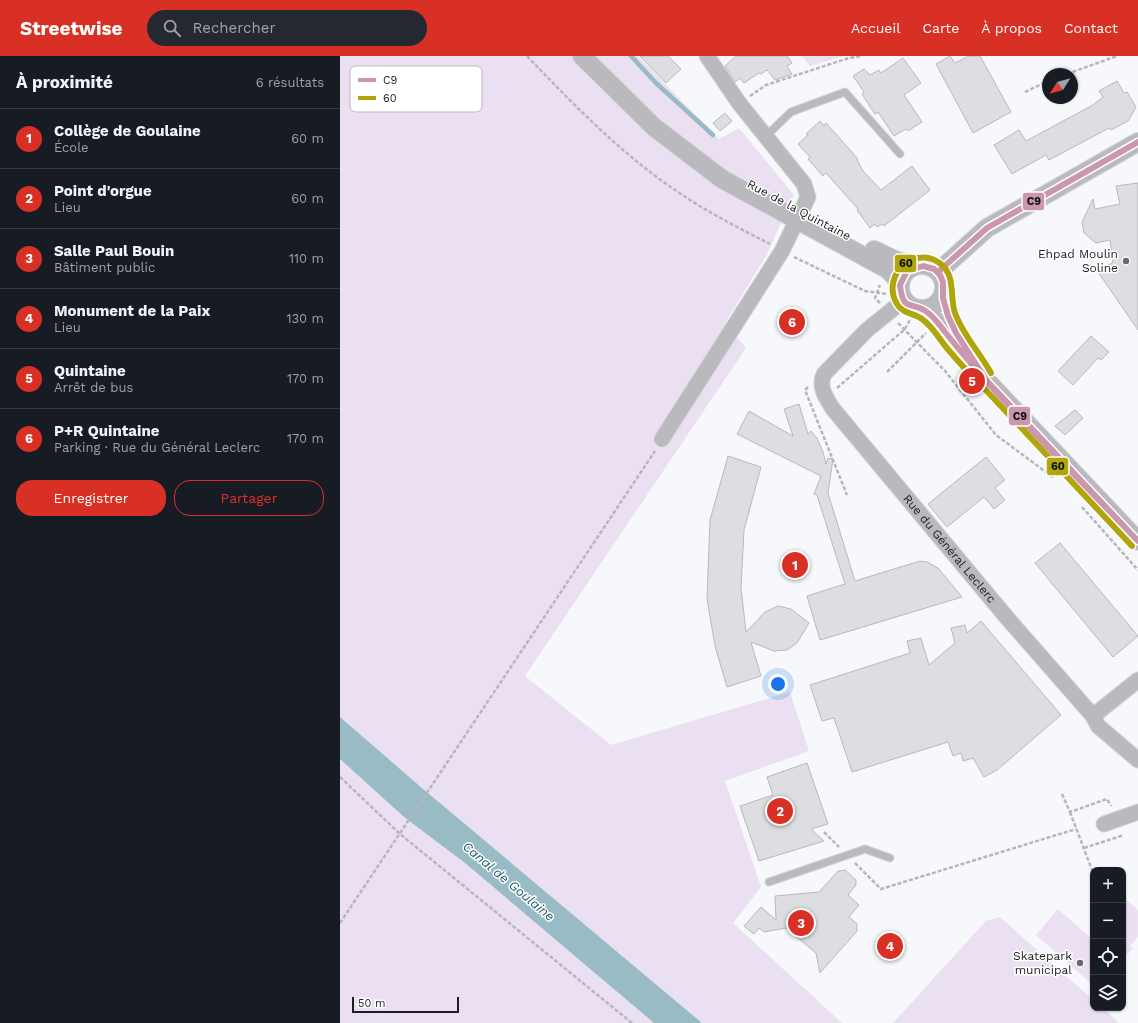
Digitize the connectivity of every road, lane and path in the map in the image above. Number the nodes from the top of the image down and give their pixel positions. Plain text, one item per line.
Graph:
1 (527, 56) edge
2 (582, 56) edge
3 (707, 56) edge
4 (862, 56) edge
5 (1116, 56) edge
6 (1078, 70) edge
7 (1042, 84) edge
8 (1025, 92) dead end
9 (739, 103) junction
10 (766, 136) junction
11 (1138, 142) edge
12 (900, 154) dead end
13 (798, 216) junction
14 (782, 251) junction
15 (916, 266) junction
16 (938, 272) junction
17 (877, 294) dead end
18 (942, 296) junction
19 (911, 301) junction
20 (888, 313) junction
21 (938, 323) junction
22 (905, 329) junction
23 (917, 342) junction
24 (887, 372) dead end
25 (824, 374) junction
26 (986, 380) junction
27 (826, 397) junction
28 (662, 439) joint
29 (1056, 479) dead end
30 (847, 495) dead end
31 (1081, 506) dead end
32 (1138, 541) edge
33 (1138, 570) edge
34 (1138, 680) edge
35 (1093, 716) junction
36 (1138, 760) edge
37 (340, 777) edge
38 (1070, 812) dead end
39 (1138, 812) edge
40 (1104, 824) dead end
41 (1076, 829) junction
42 (824, 832) dead end
43 (400, 834) junction
44 (847, 856) junction
45 (890, 858) dead end
46 (1091, 867) edge
47 (769, 882) dead end
48 (340, 923) edge
49 (632, 1023) edge

1 - 14 path
2 - 13 street, Rue de la Quintaine
3 - 9 street
4 - 9 path
5 - 6 path
7 - 8 path
9 - 10 street
10 - 12 lane
10 - 13 street
11 - 16 street
13 - 14 street
13 - 15 street, Rue de la Quintaine
13 - 19 street, Rue de la Quintaine
14 - 17 path
14 - 28 street
15 - 16 street
15 - 19 street
16 - 18 street
18 - 19 street
18 - 26 street, Rue de la Quintaine
19 - 20 street
19 - 21 street, Rue de la Quintaine
19 - 22 path
20 - 22 path
20 - 25 street
21 - 23 path
21 - 26 street, Rue de la Quintaine
22 - 23 path
22 - 27 path
23 - 24 path
23 - 29 path
25 - 27 street, Rue du Général Leclerc
25 - 30 path
26 - 32 street, Rue de la Quintaine
27 - 35 street, Rue du Général Leclerc
28 - 43 path
31 - 33 path
34 - 35 street
35 - 36 street, Rue du Général Leclerc
37 - 43 path
38 - 41 path
39 - 40 street
41 - 44 path
41 - 46 path
42 - 44 path
43 - 48 path
43 - 49 path
44 - 45 lane
44 - 47 lane

